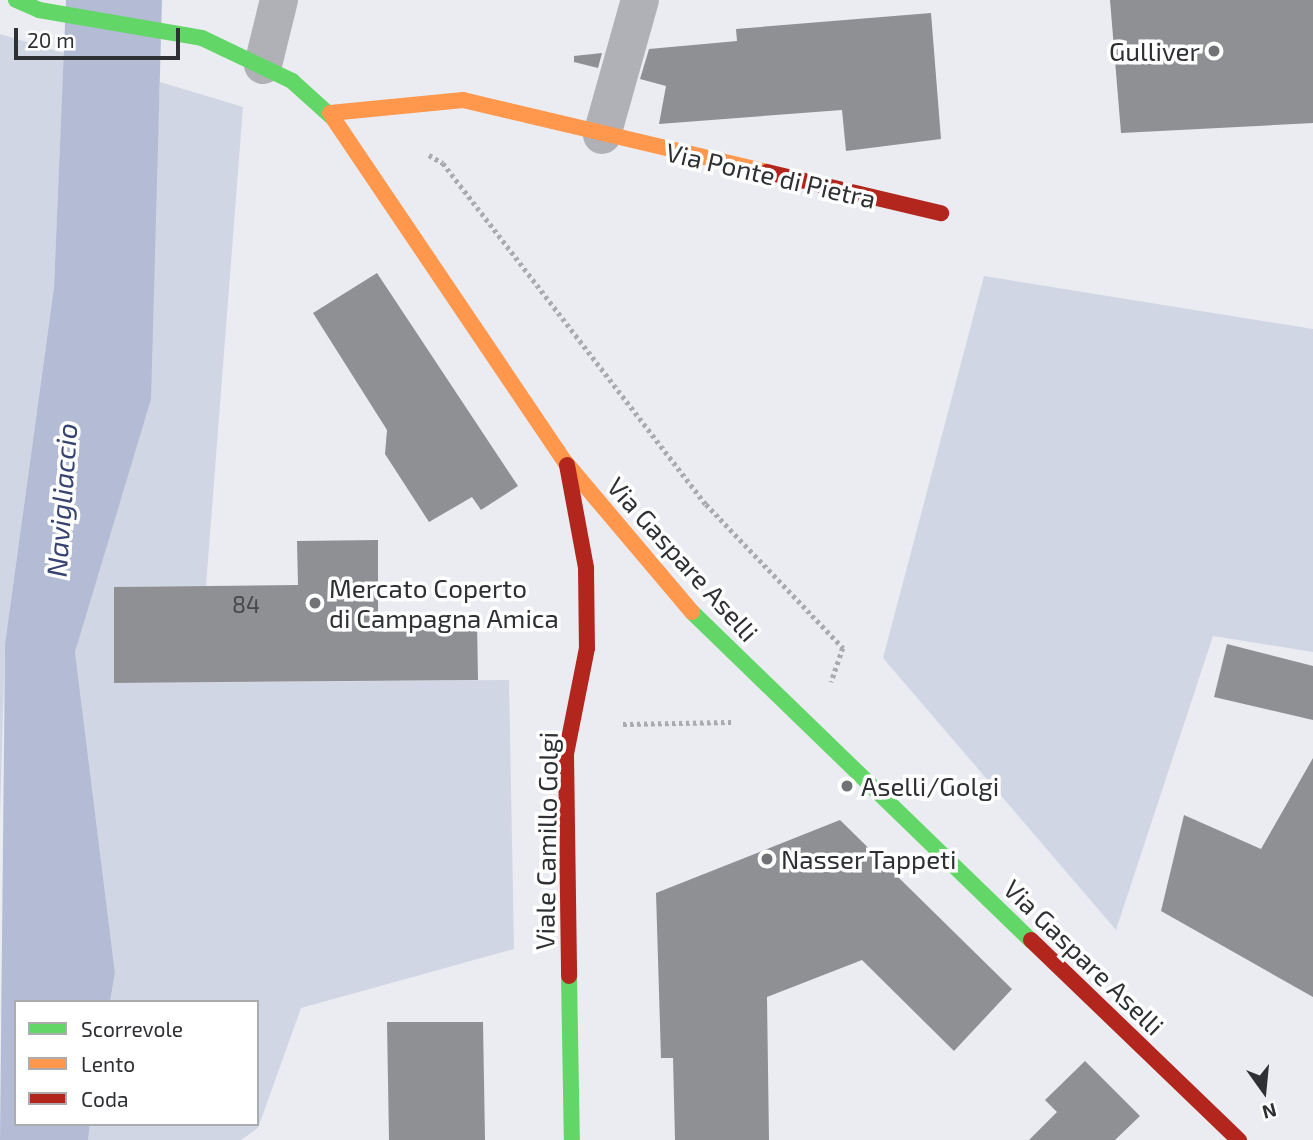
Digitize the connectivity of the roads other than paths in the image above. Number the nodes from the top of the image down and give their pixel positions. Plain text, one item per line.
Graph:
1 (16, 0) edge
2 (279, 0) edge
3 (640, 0) edge
4 (263, 65) junction
5 (330, 113) junction
6 (601, 135) junction
7 (941, 213) dead end
8 (566, 463) junction
9 (572, 1140) edge
10 (1239, 1140) edge

1 - 4 street, Via Gaspare Aselli
2 - 4 street
3 - 6 street
4 - 5 street, Via Gaspare Aselli
5 - 6 street, Via Ponte di Pietra
5 - 8 street, Via Gaspare Aselli
6 - 7 street, Via Ponte di Pietra
8 - 9 street, Viale Camillo Golgi
8 - 10 street, Via Gaspare Aselli

